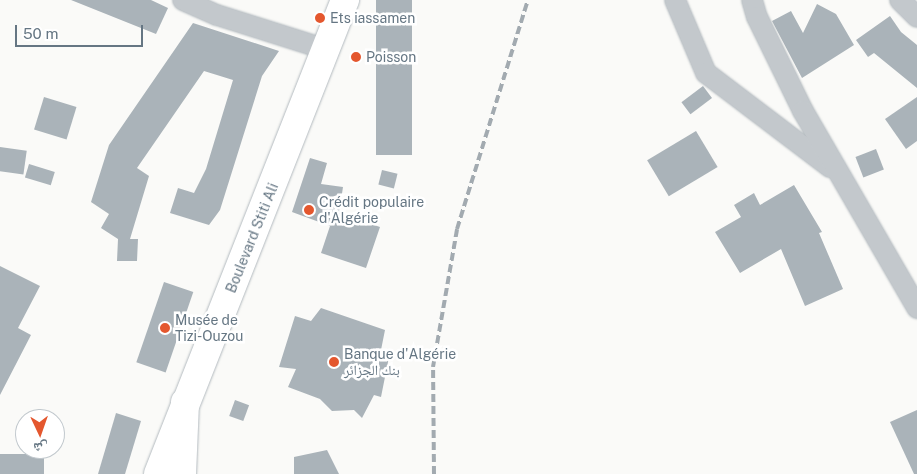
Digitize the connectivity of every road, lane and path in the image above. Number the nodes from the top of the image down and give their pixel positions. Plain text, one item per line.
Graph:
1 (183, 0) edge
2 (344, 0) edge
3 (675, 0) edge
4 (752, 0) edge
5 (900, 0) edge
6 (917, 17) edge
7 (325, 49) junction
8 (837, 173) junction
9 (917, 308) edge
10 (185, 402) junction
11 (158, 474) edge
12 (182, 474) edge

1 - 7 street
2 - 7 main road, Boulevard Stiti Ali
3 - 8 street
4 - 8 street
5 - 6 street
7 - 10 main road, Boulevard Stiti Ali
8 - 9 street
10 - 11 main road, Boulevard Stiti Ali
10 - 12 main road

